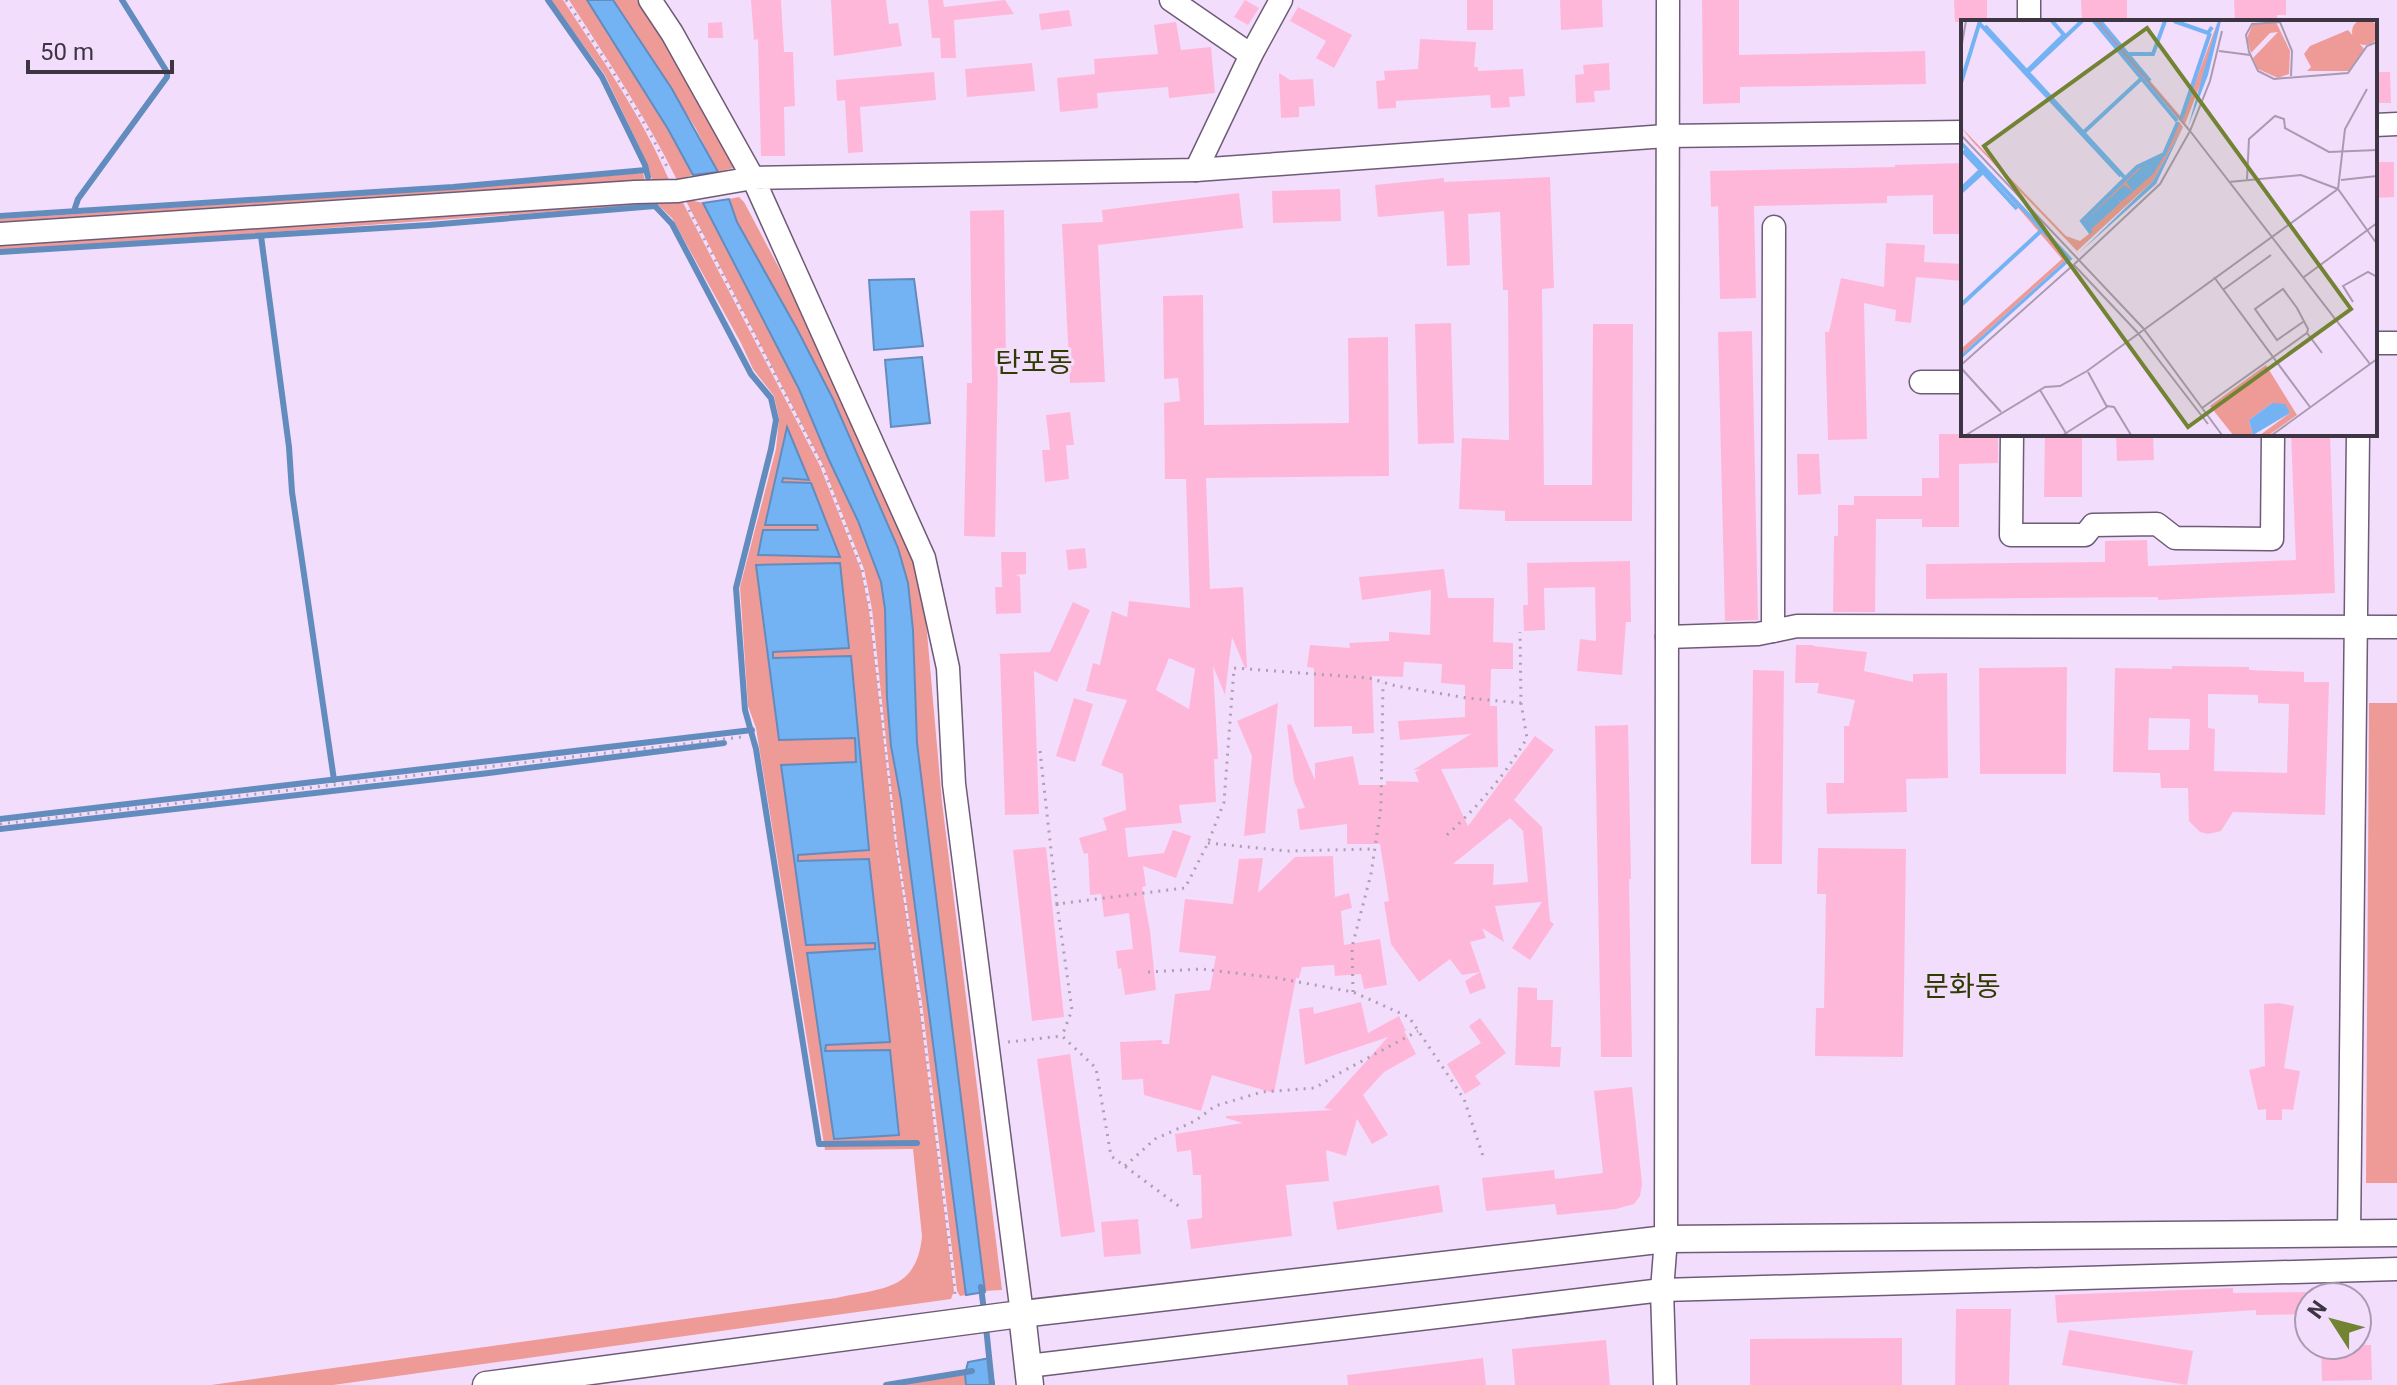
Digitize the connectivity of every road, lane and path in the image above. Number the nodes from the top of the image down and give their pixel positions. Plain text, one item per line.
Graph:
1 (566, 0) edge
2 (650, 0) edge
3 (1171, 0) edge
4 (1281, 0) edge
5 (1668, 0) edge
6 (1251, 55) junction
7 (2397, 124) edge
8 (2377, 125) edge
9 (1961, 132) edge
10 (1666, 136) junction
11 (1196, 170) junction
12 (753, 178) junction
13 (687, 190) junction
14 (1774, 227) dead end
15 (0, 234) edge
16 (1921, 382) dead end
17 (1961, 382) edge
18 (2012, 436) edge
19 (2273, 436) edge
20 (2358, 436) edge
21 (2356, 627) junction
22 (2397, 627) edge
23 (1773, 631) junction
24 (1520, 632) dead end
25 (1667, 637) junction
26 (1383, 682) junction
27 (1521, 703) junction
28 (742, 737) dead end
29 (1040, 751) dead end
30 (0, 824) edge
31 (1447, 835) dead end
32 (1208, 843) junction
33 (1375, 849) junction
34 (1057, 904) junction
35 (1148, 972) dead end
36 (1353, 992) junction
37 (1418, 1031) junction
38 (1062, 1036) junction
39 (987, 1045) junction
40 (1483, 1156) dead end
41 (1125, 1166) junction
42 (1180, 1207) dead end
43 (2397, 1233) edge
44 (2349, 1235) junction
45 (1666, 1239) junction
46 (2397, 1269) edge
47 (1662, 1290) junction
48 (1013, 1315) junction
49 (949, 1323) junction
50 (1029, 1376) edge
51 (486, 1385) edge
52 (1665, 1385) edge

1 - 13 path
2 - 12 street
3 - 6 street
4 - 6 street
5 - 10 street
6 - 11 street
7 - 8 street
9 - 10 street
10 - 11 street
10 - 25 street
11 - 12 street
12 - 13 street
12 - 39 street
13 - 15 street
13 - 49 path
14 - 23 street
16 - 17 street
18 - 19 street
20 - 21 street
21 - 22 street
21 - 23 street
21 - 44 street
23 - 25 street
24 - 27 path
25 - 45 street
26 - 27 path
26 - 32 path
26 - 33 path
27 - 31 path
28 - 30 path
29 - 34 path
32 - 33 path
32 - 34 path
33 - 36 path
34 - 38 path
35 - 36 path
36 - 37 path
37 - 40 path
37 - 41 path
38 - 39 path
38 - 41 path
39 - 48 street
41 - 42 path
43 - 44 main road
44 - 45 main road
45 - 47 street
45 - 48 main road
46 - 47 street
47 - 50 street
47 - 52 street
48 - 49 main road
48 - 50 main road
49 - 51 main road

